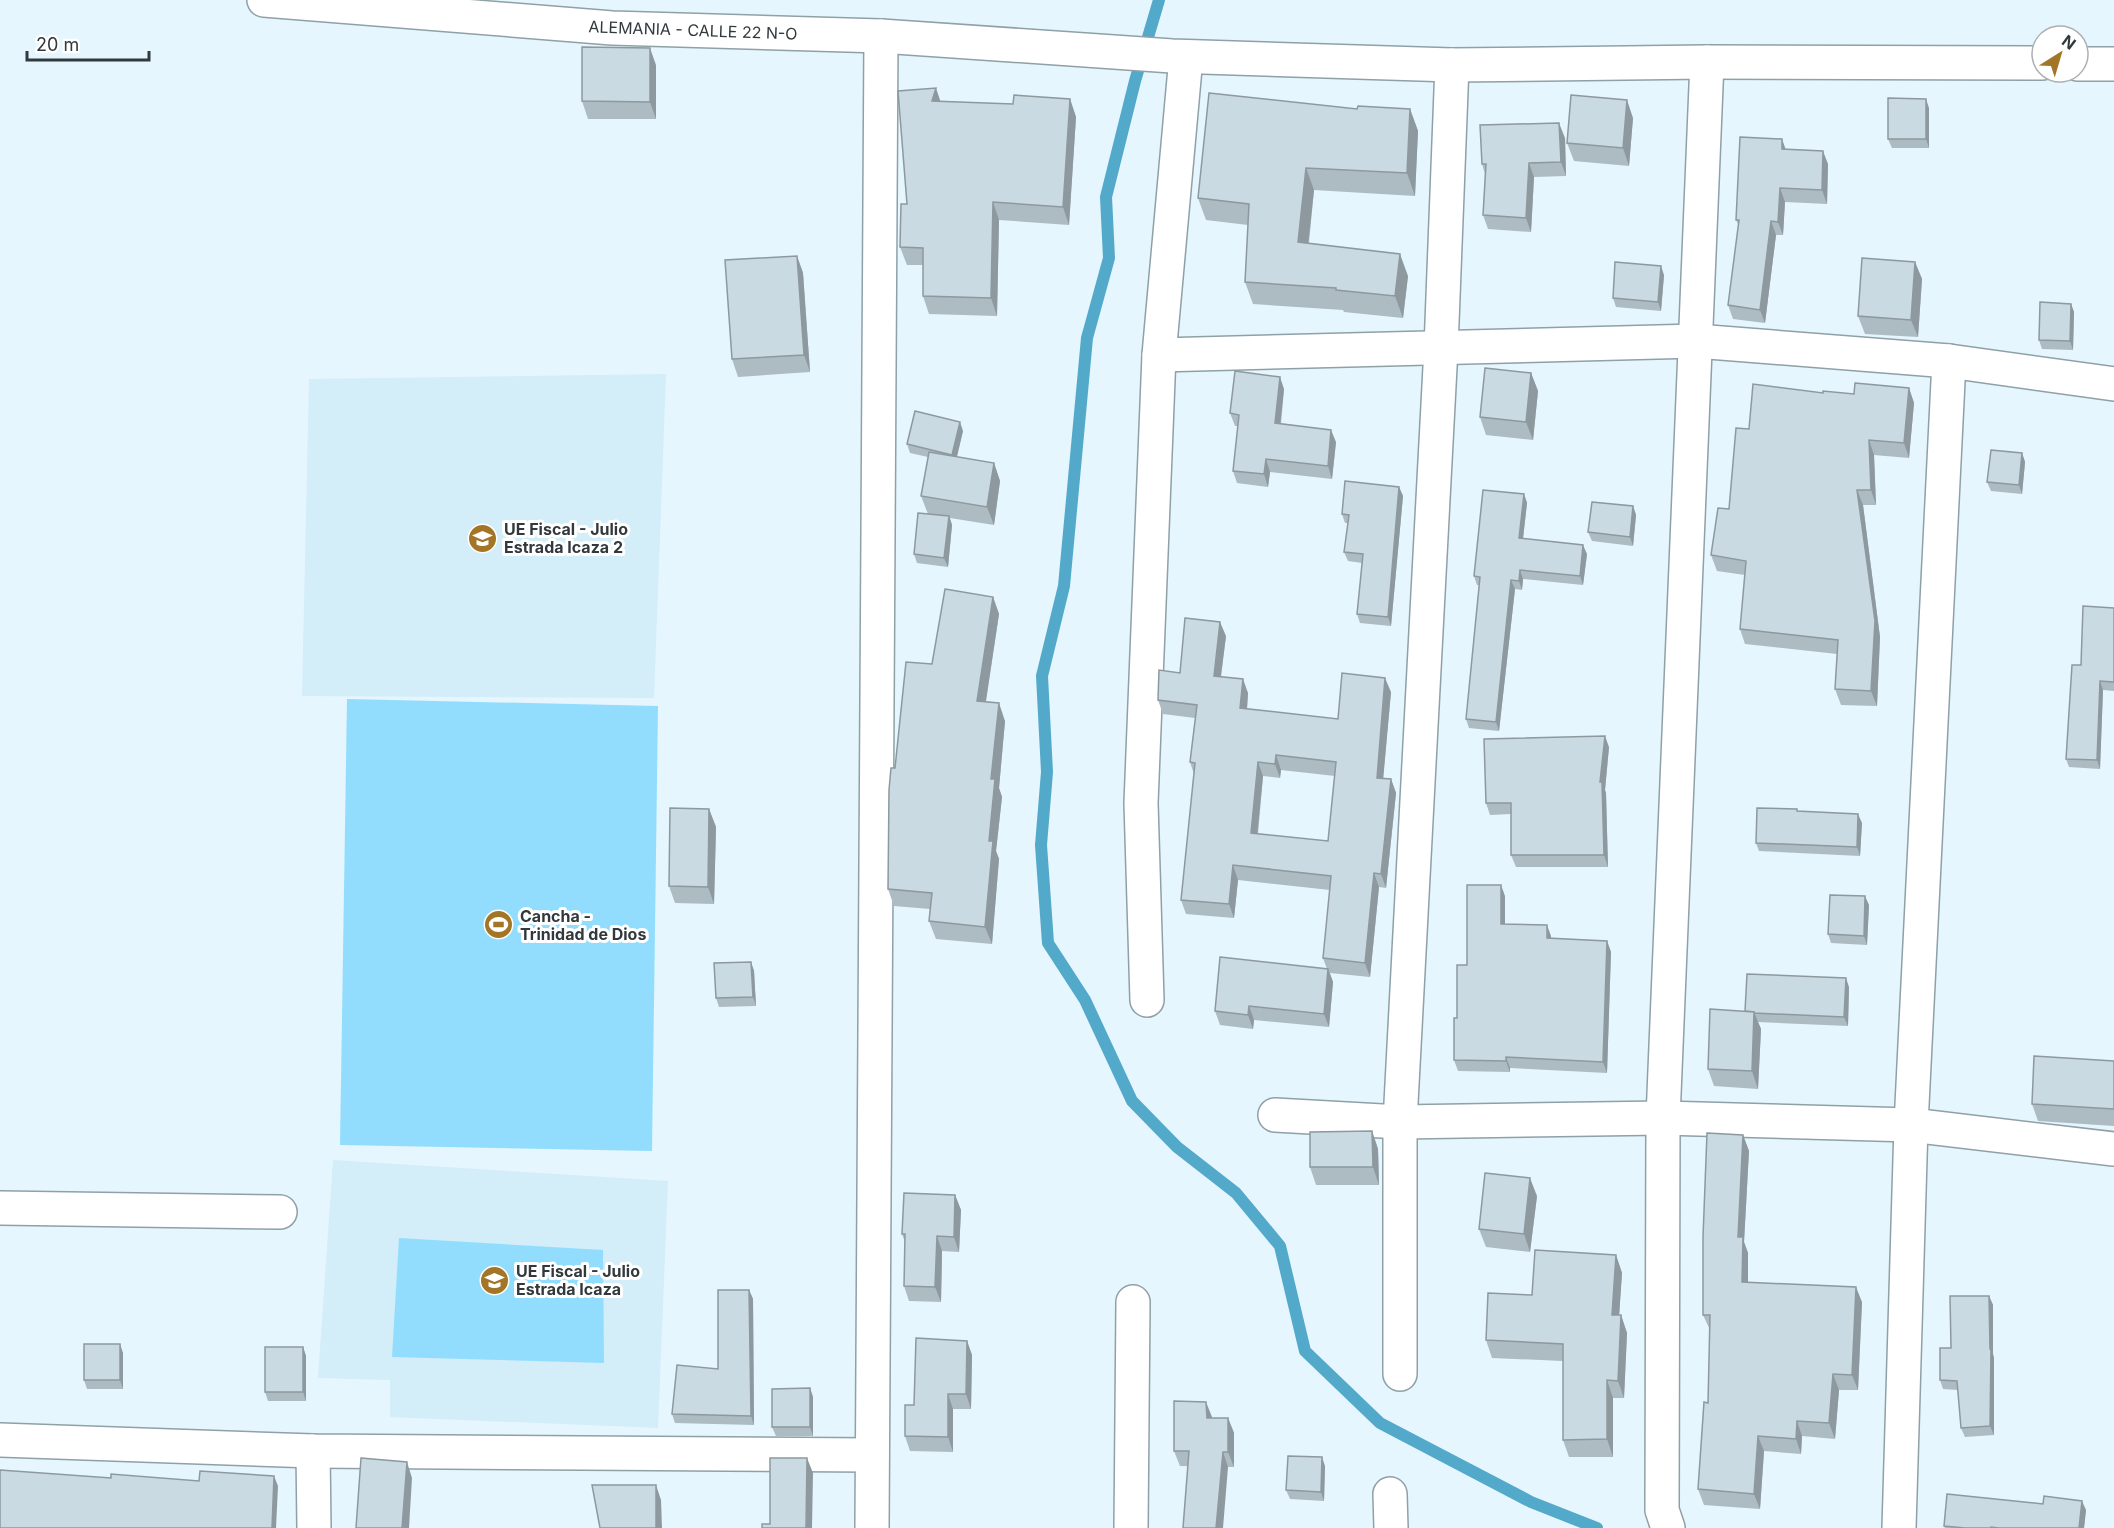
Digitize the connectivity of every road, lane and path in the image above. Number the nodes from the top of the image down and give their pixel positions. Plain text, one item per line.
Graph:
1 (264, 0) edge
2 (881, 36) junction
3 (1179, 56) junction
4 (1707, 62) junction
5 (2030, 63) edge
6 (2090, 64) edge
7 (2114, 64) edge
8 (1452, 65) junction
9 (1696, 341) junction
10 (1441, 348) junction
11 (1159, 355) junction
12 (1949, 361) junction
13 (2114, 384) edge
14 (1147, 1000) dead end
15 (1275, 1115) dead end
16 (1663, 1118) junction
17 (1400, 1122) junction
18 (1911, 1125) junction
19 (2114, 1149) edge
20 (0, 1208) edge
21 (280, 1212) dead end
22 (1133, 1302) dead end
23 (1400, 1374) dead end
24 (0, 1440) edge
25 (313, 1451) junction
26 (872, 1455) junction
27 (1390, 1494) dead end
28 (314, 1528) edge
29 (872, 1528) edge
30 (1131, 1528) edge
31 (1391, 1528) edge
32 (1668, 1528) edge
33 (1899, 1528) edge

1 - 2 street, ALEMANIA - CALLE 22 N-O
2 - 3 street, ALEMANIA - CALLE 22 N-O
2 - 26 street
3 - 8 street, ALEMANIA - CALLE 22 N-O
3 - 11 street
4 - 5 street, ALEMANIA - CALLE 22 N-O
4 - 8 street, ALEMANIA - CALLE 22 N-O
4 - 9 street
6 - 7 street
8 - 10 street
9 - 10 street
9 - 12 street
9 - 16 street
10 - 11 street
10 - 17 street
11 - 14 street
12 - 13 street
12 - 18 street
15 - 17 street
16 - 17 street
16 - 18 street
16 - 32 street
17 - 23 street
18 - 19 street
18 - 33 street
20 - 21 street
22 - 30 street
24 - 25 street
25 - 26 street
25 - 28 street
26 - 29 street
27 - 31 street

